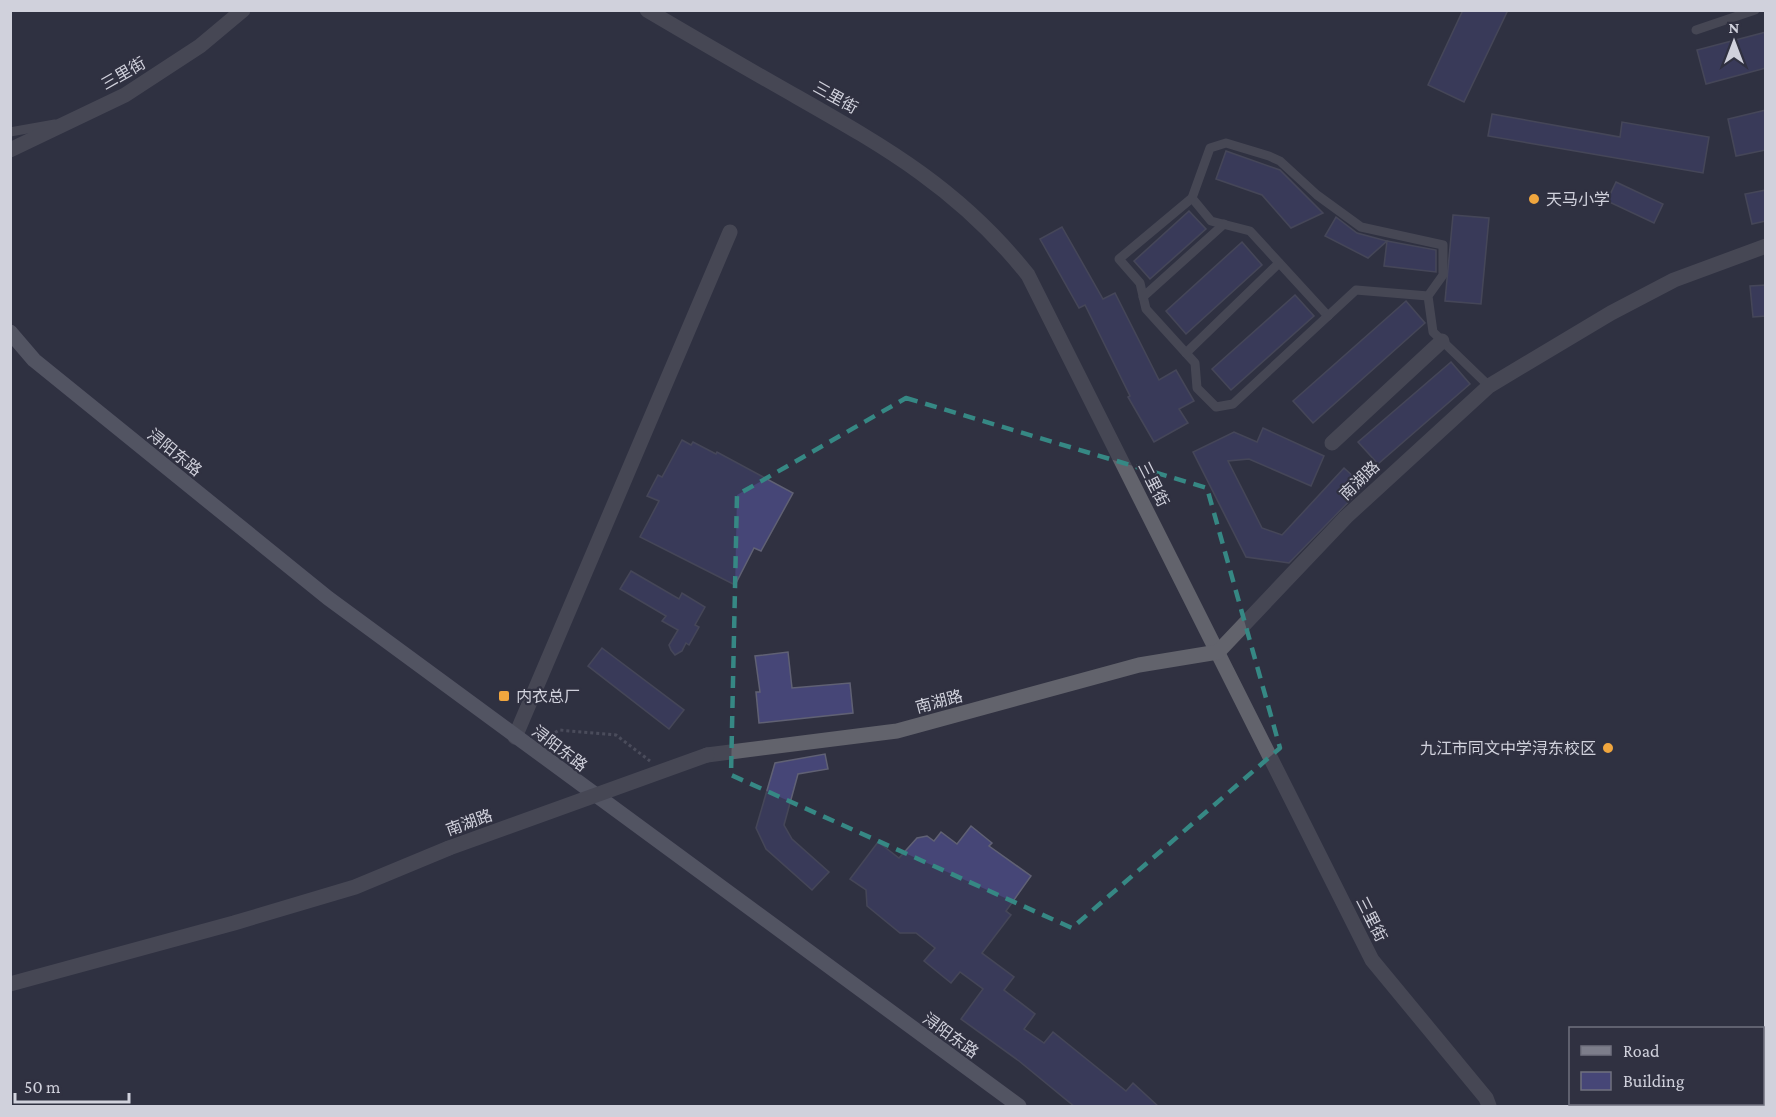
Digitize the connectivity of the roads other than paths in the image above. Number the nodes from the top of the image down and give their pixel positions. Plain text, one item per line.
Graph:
1 (243, 10) edge
2 (647, 10) edge
3 (1755, 10) edge
4 (1696, 30) dead end
5 (72, 120) junction
6 (10, 132) edge
7 (10, 150) edge
8 (1192, 198) junction
9 (1224, 224) junction
10 (730, 232) dead end
11 (1766, 246) edge
12 (1279, 263) junction
13 (1428, 296) junction
14 (1143, 297) junction
15 (1328, 316) junction
16 (10, 332) edge
17 (1442, 341) junction
18 (1186, 353) junction
19 (1489, 386) junction
20 (1332, 443) dead end
21 (1218, 652) junction
22 (515, 737) junction
23 (10, 984) edge
24 (1019, 1107) edge
25 (1489, 1107) edge

1 - 5 street, 三里街
2 - 21 street, 三里街
3 - 4 lane
5 - 6 lane
5 - 7 street, 三里街
8 - 9 lane
8 - 13 lane
8 - 14 lane
9 - 12 lane
9 - 14 lane
10 - 22 street
11 - 19 street, 南湖路
12 - 15 lane
12 - 18 lane
13 - 15 lane
13 - 17 lane
14 - 18 lane
15 - 18 lane
16 - 22 main road, 浔阳东路
17 - 19 lane
17 - 20 street
19 - 21 street, 南湖路
21 - 23 street, 南湖路, bridge
21 - 25 street, 三里街
22 - 24 main road, 浔阳东路

